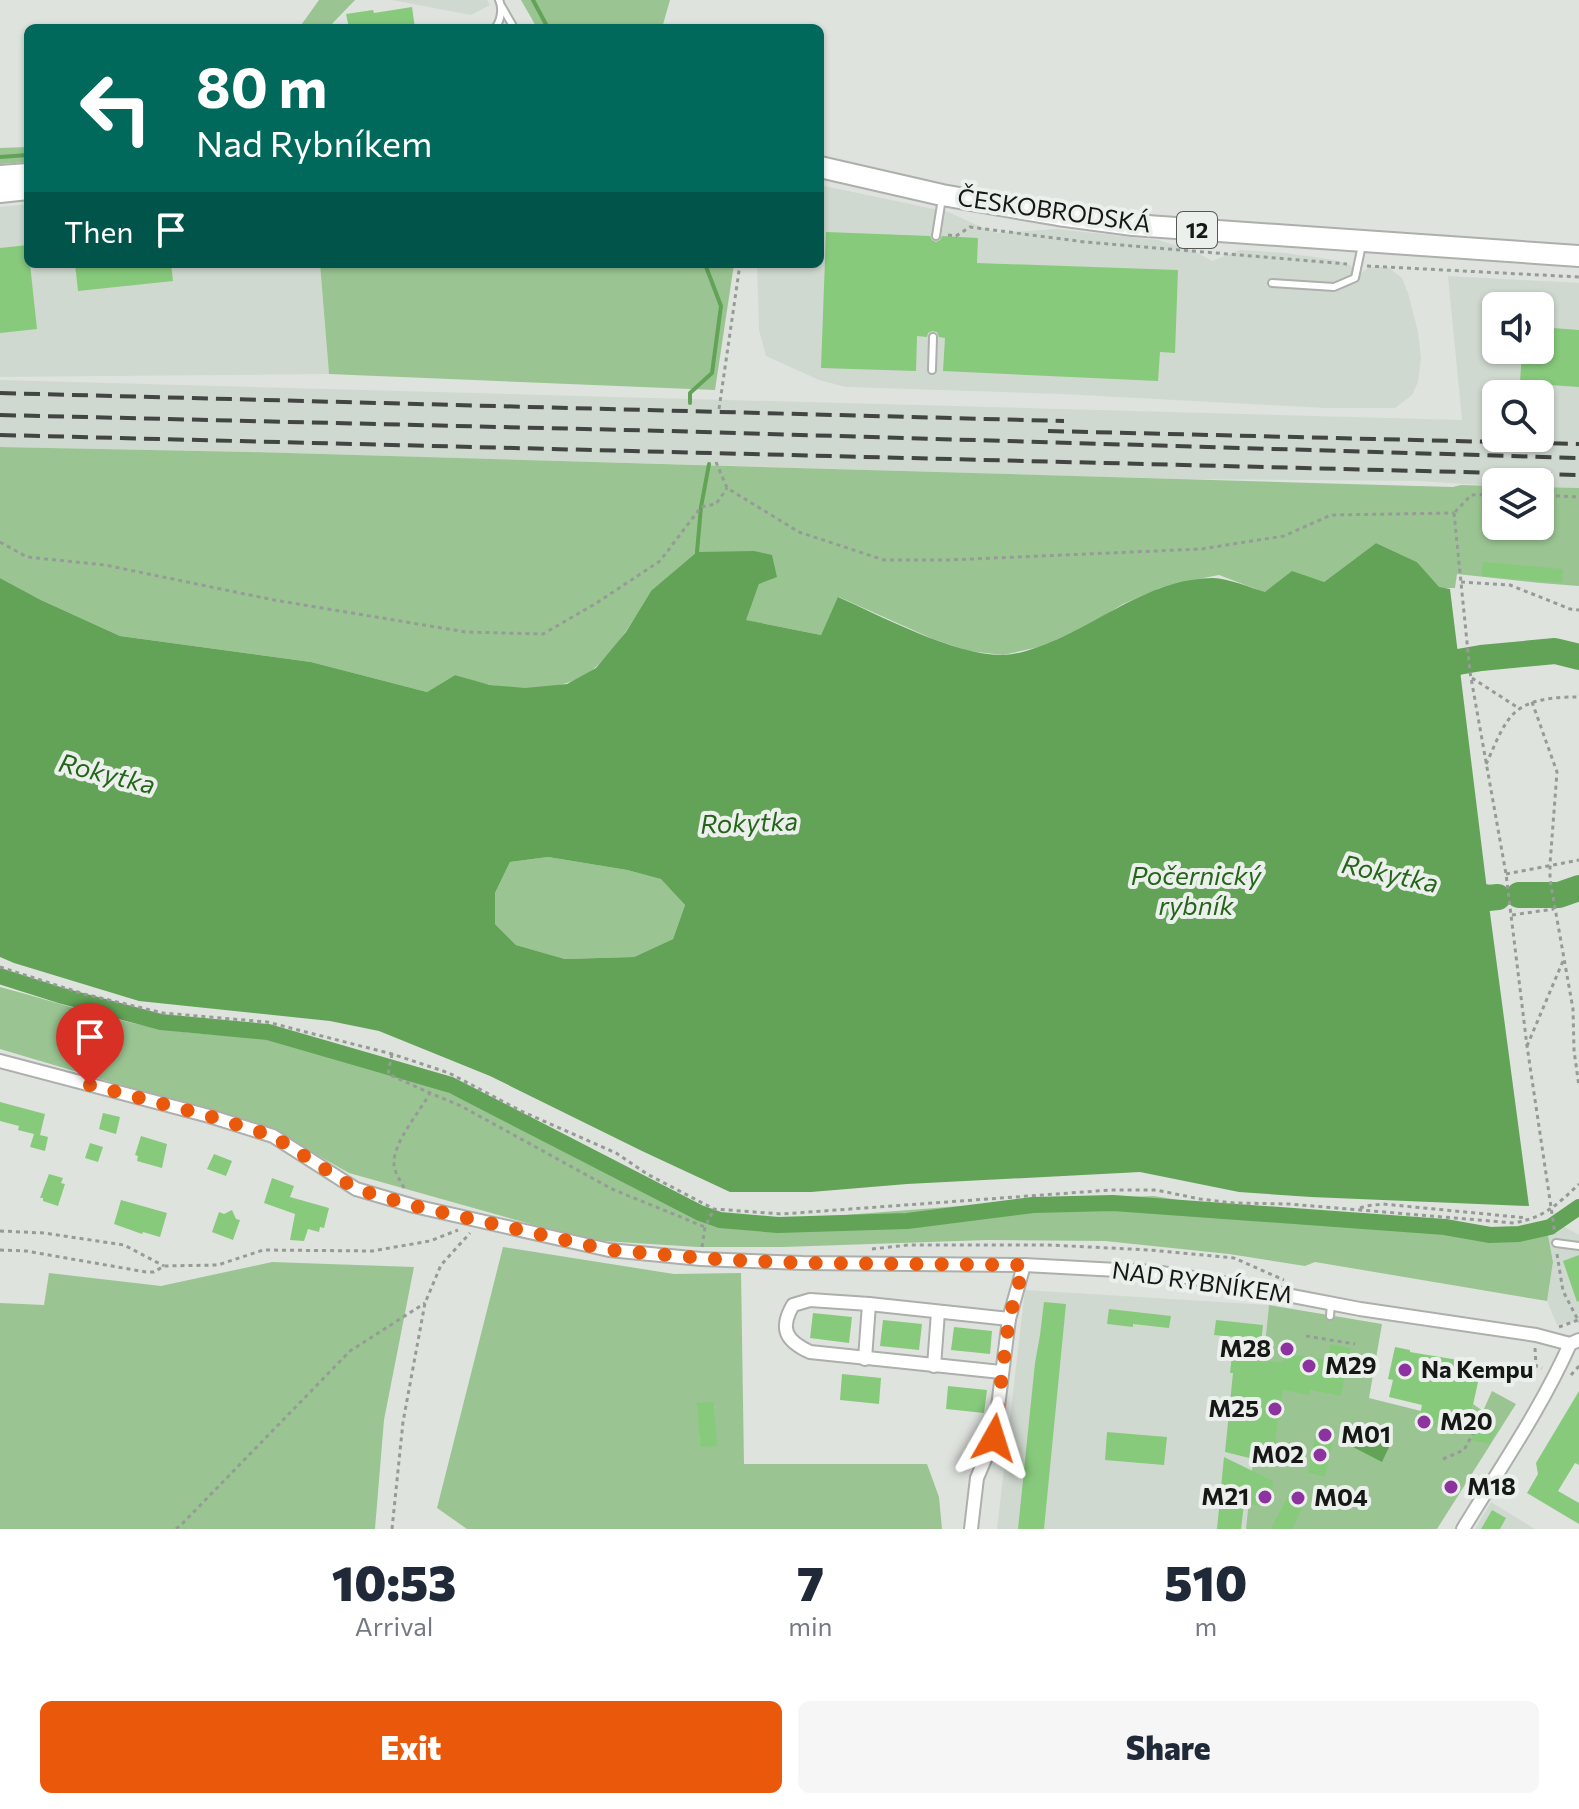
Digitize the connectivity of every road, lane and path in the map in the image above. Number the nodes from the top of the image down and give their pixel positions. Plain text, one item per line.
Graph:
1 (500, 3) edge
2 (498, 24) edge
3 (512, 24) edge
4 (824, 168) edge
5 (24, 174) edge
6 (0, 176) edge
7 (24, 189) edge
8 (0, 192) edge
9 (942, 195) junction
10 (936, 234) joint
11 (1362, 241) junction
12 (1579, 256) edge
13 (1359, 265) junction
14 (739, 268) edge
15 (1579, 277) edge
16 (1272, 283) dead end
17 (933, 337) dead end
18 (932, 370) dead end
19 (719, 409) dead end
20 (716, 462) dead end
21 (727, 488) junction
22 (1482, 495) edge
23 (1554, 496) edge
24 (1579, 497) edge
25 (1454, 513) junction
26 (0, 542) edge
27 (1461, 582) junction
28 (1579, 610) edge
29 (1471, 677) junction
30 (1579, 697) edge
31 (1532, 702) junction
32 (1520, 709) junction
33 (1486, 764) junction
34 (1579, 860) edge
35 (1550, 864) junction
36 (1506, 874) junction
37 (1554, 909) junction
38 (1512, 915) junction
39 (1563, 961) junction
40 (0, 967) edge
41 (1527, 1046) junction
42 (392, 1054) junction
43 (0, 1061) edge
44 (1579, 1087) edge
45 (430, 1093) junction
46 (1579, 1184) edge
47 (414, 1206) junction
48 (714, 1209) junction
49 (1356, 1209) junction
50 (1551, 1210) junction
51 (1531, 1219) junction
52 (481, 1221) junction
53 (705, 1227) junction
54 (0, 1231) edge
55 (1556, 1241) junction
56 (1579, 1246) edge
57 (0, 1250) edge
58 (701, 1259) junction
59 (1024, 1265) junction
60 (164, 1266) junction
61 (425, 1303) junction
62 (869, 1304) junction
63 (938, 1312) junction
64 (1009, 1319) junction
65 (1579, 1322) edge
66 (1306, 1336) dead end
67 (1575, 1342) edge
68 (1355, 1344) dead end
69 (865, 1359) junction
70 (934, 1366) junction
71 (1001, 1372) junction
72 (1483, 1415) dead end
73 (1443, 1459) dead end
74 (176, 1529) edge
75 (392, 1529) edge
76 (971, 1529) edge
77 (1463, 1529) edge

1 - 2 lane
1 - 3 lane
4 - 9 main road, ČESKOBRODSKÁ / 12
5 - 6 main road
7 - 8 main road
9 - 10 lane
9 - 11 main road, ČESKOBRODSKÁ / 12
10 - 13 path
11 - 12 main road, ČESKOBRODSKÁ / 12
11 - 13 lane
13 - 15 path
13 - 16 lane
14 - 19 path
17 - 18 lane
20 - 21 path
21 - 25 path
21 - 26 path
22 - 25 path
23 - 24 path
25 - 27 path
27 - 28 path
27 - 29 path
29 - 32 path
29 - 33 path
30 - 31 path
31 - 32 path
31 - 35 path
32 - 33 path
33 - 36 path
34 - 35 path
35 - 36 path
35 - 37 path
36 - 38 path
37 - 38 path
37 - 39 path
38 - 41 path
39 - 41 path
39 - 44 path
40 - 42 path
41 - 50 path
42 - 45 path
42 - 48 path
43 - 47 street, NAD RYBNÍKEM
45 - 47 path
45 - 53 path
46 - 50 path
47 - 52 street, NAD RYBNÍKEM
48 - 49 path
48 - 53 path
49 - 51 path
49 - 51 path
50 - 51 path
50 - 55 path
52 - 58 street, NAD RYBNÍKEM
52 - 60 path
52 - 61 path
53 - 58 path
54 - 60 path
55 - 56 lane
55 - 65 path
57 - 60 path
58 - 59 street, NAD RYBNÍKEM
59 - 64 street
59 - 67 street, NAD RYBNÍKEM
61 - 74 path
61 - 75 path
62 - 63 street
62 - 69 street
62 - 69 street
63 - 64 street
63 - 70 street
64 - 71 street
66 - 68 path
67 - 77 street
69 - 70 street
70 - 71 street
71 - 76 street
72 - 73 path

